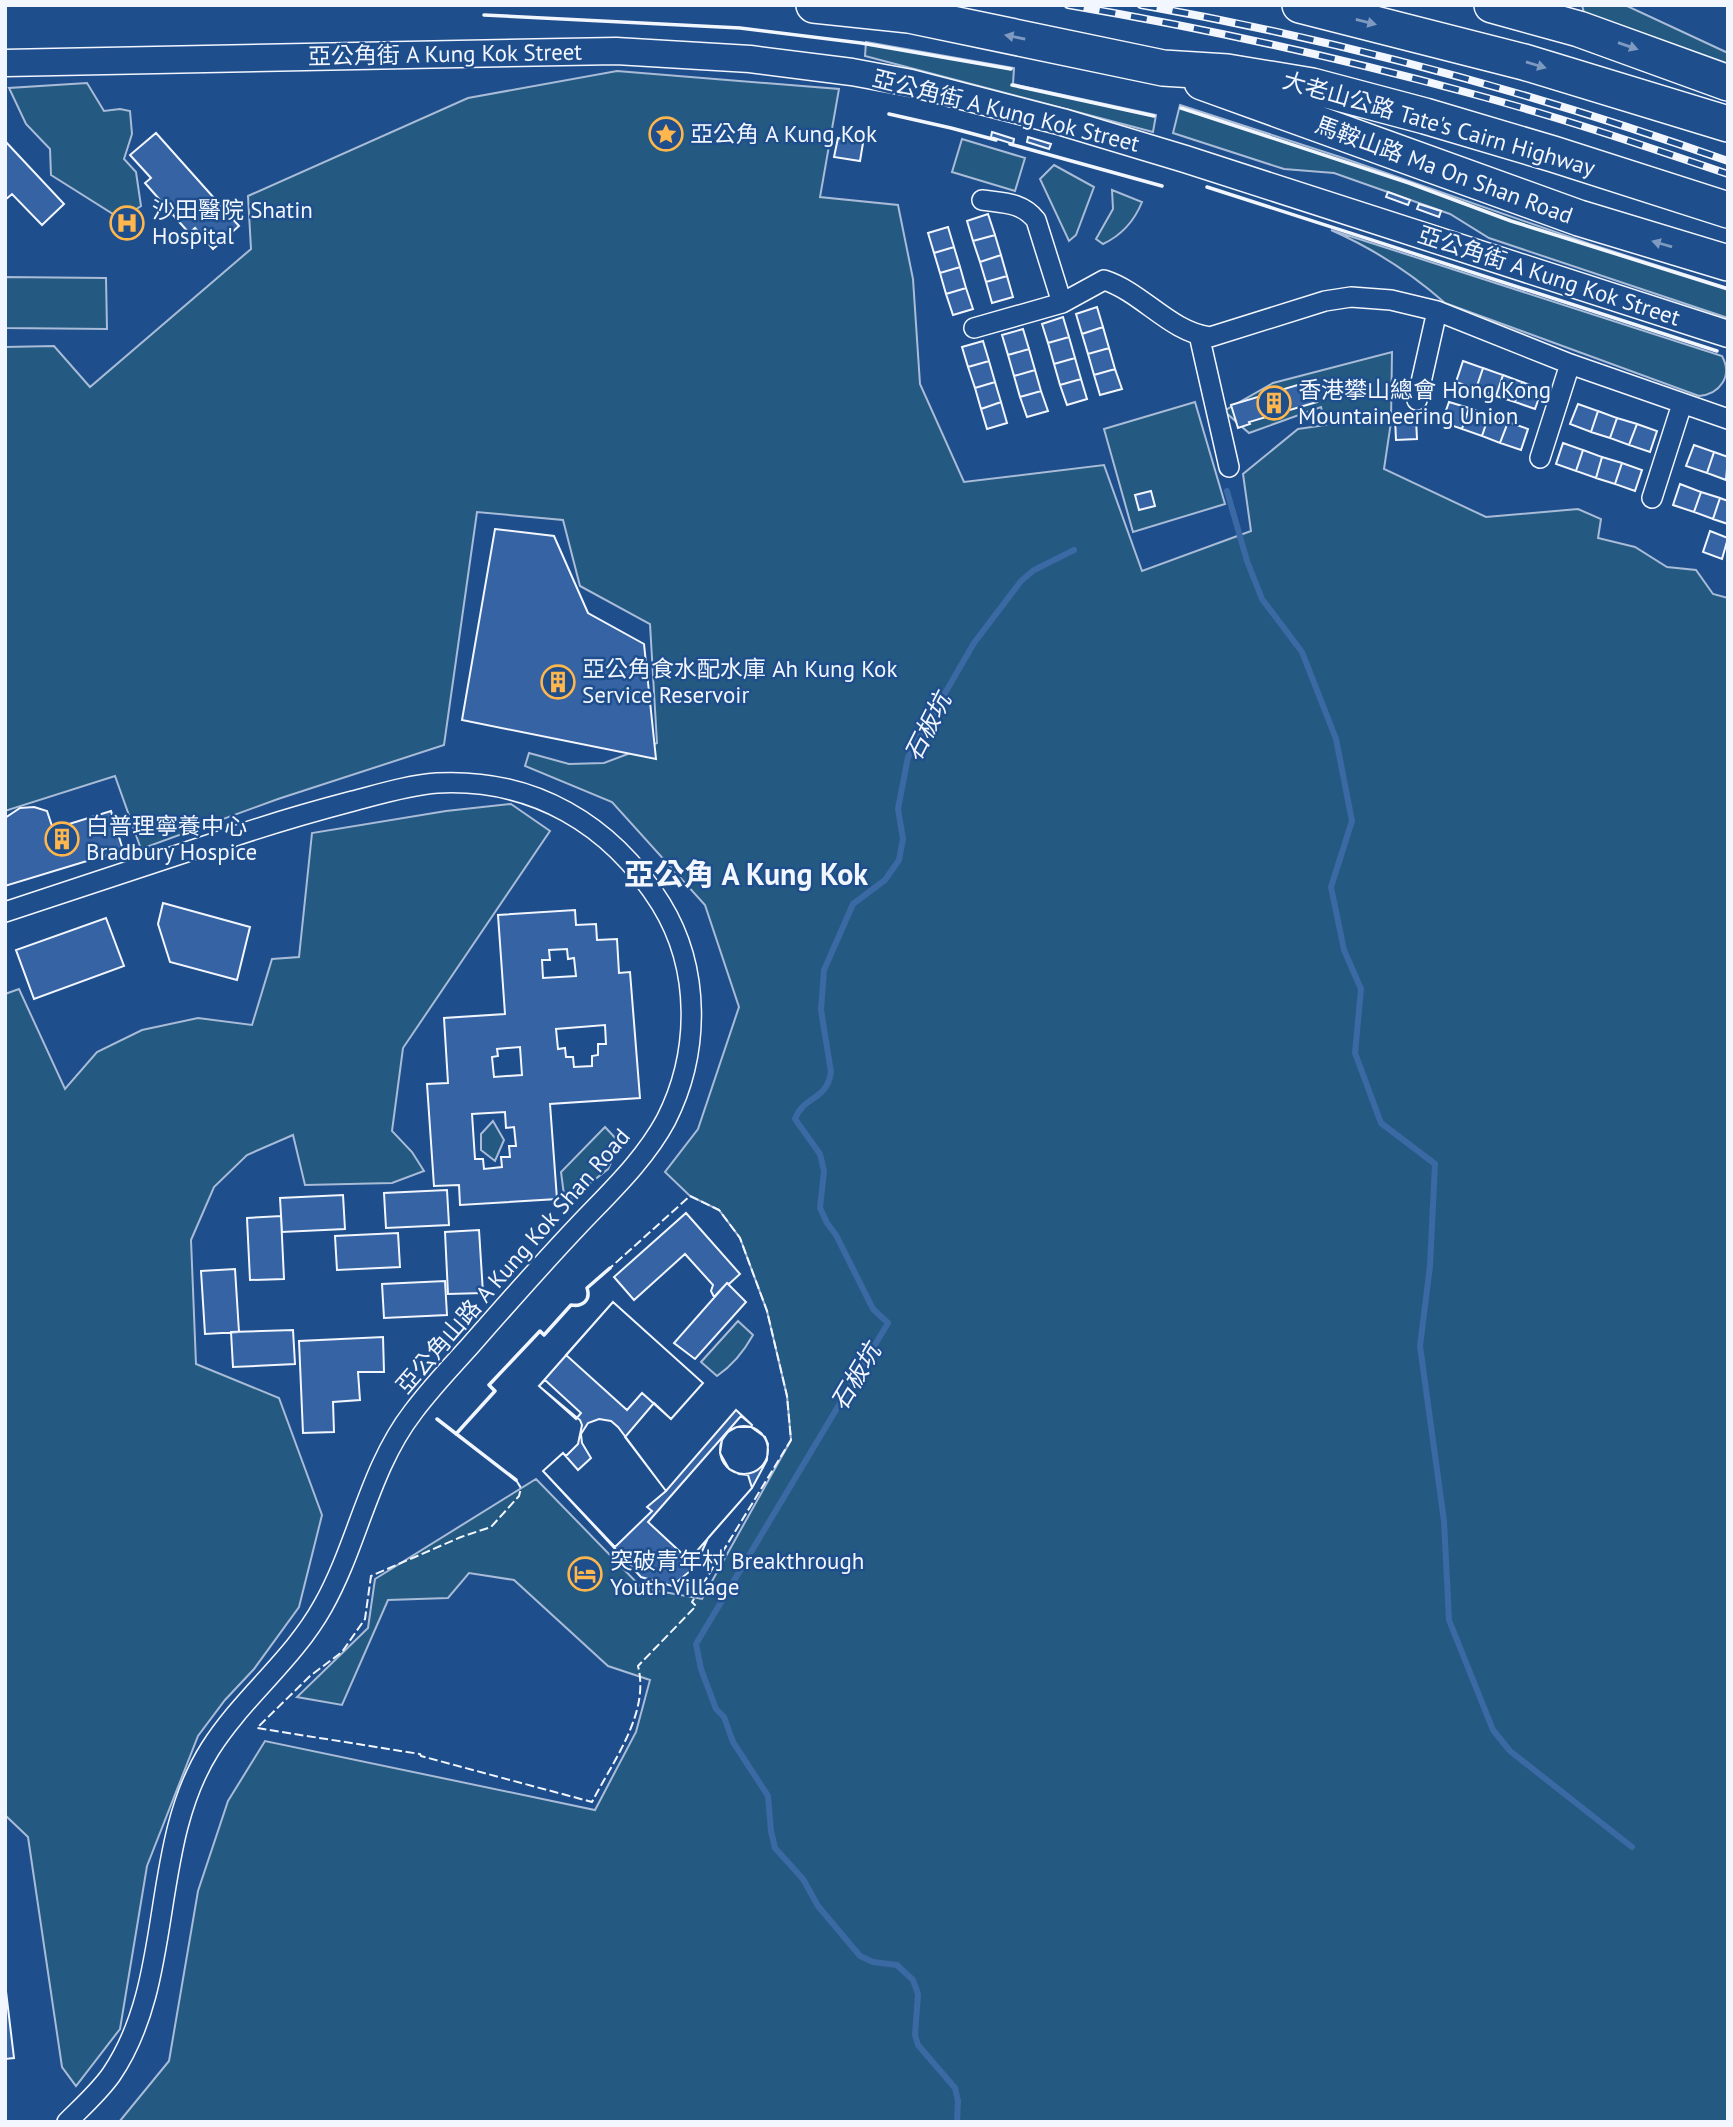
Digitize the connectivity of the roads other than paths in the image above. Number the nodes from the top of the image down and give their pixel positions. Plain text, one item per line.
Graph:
1 (814, 5) edge
2 (1300, 5) edge
3 (1492, 5) edge
4 (5, 63) edge
5 (1163, 68) junction
6 (1728, 83) edge
7 (1728, 124) edge
8 (982, 200) dead end
9 (1728, 210) edge
10 (1728, 263) edge
11 (1062, 303) junction
12 (1437, 311) junction
13 (974, 328) dead end
14 (1728, 334) edge
15 (1199, 335) junction
16 (1570, 364) junction
17 (1417, 401) dead end
18 (1682, 404) junction
19 (1728, 419) edge
20 (1540, 458) dead end
21 (1229, 467) dead end
22 (1652, 498) dead end
23 (5, 912) edge
24 (66, 2122) edge

5 -> 1 highway, 大老山公路 Tate's Cairn Highway
2 -> 7 highway
3 -> 6 highway
4 - 14 main road, 亞公角街 A Kung Kok Street
5 - 9 highway, 大老山公路 Tate's Cairn Highway
10 -> 5 highway, 馬鞍山路 Ma On Shan Road
8 - 11 street
11 - 13 street
11 - 15 street
12 - 15 street
12 - 16 street
12 - 17 street
15 - 21 street
16 - 18 street
16 - 20 street
18 - 19 street
18 - 22 street
23 - 24 street, 亞公角山路 A Kung Kok Shan Road

